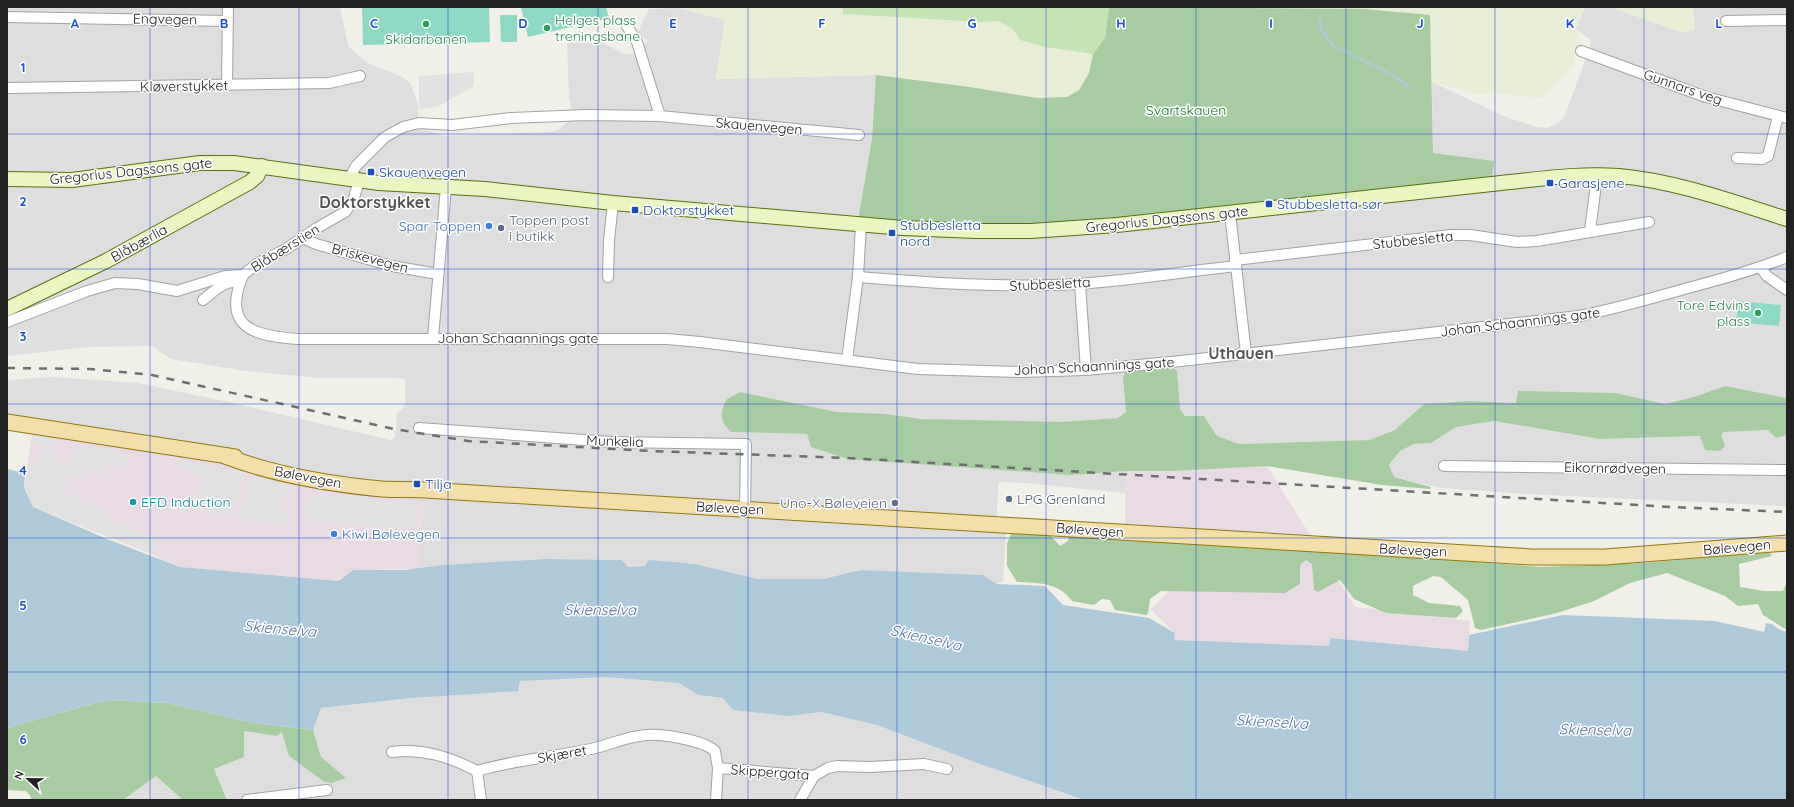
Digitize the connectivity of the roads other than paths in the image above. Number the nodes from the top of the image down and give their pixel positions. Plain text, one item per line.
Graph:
1 (228, 7) edge
2 (7, 17) edge
3 (228, 20) junction
4 (1787, 20) edge
5 (1726, 21) dead end
6 (626, 26) dead end
7 (1581, 51) dead end
8 (360, 76) dead end
9 (227, 85) junction
10 (7, 88) edge
11 (660, 116) junction
12 (1782, 117) edge
13 (859, 135) dead end
14 (1737, 158) dead end
15 (262, 166) junction
16 (1597, 176) junction
17 (7, 179) edge
18 (354, 180) junction
19 (446, 188) junction
20 (613, 203) junction
21 (1230, 213) junction
22 (1787, 219) edge
23 (1649, 222) dead end
24 (861, 225) junction
25 (1590, 232) junction
26 (303, 238) junction
27 (1787, 257) edge
28 (1235, 263) junction
29 (1761, 268) junction
30 (438, 274) junction
31 (608, 277) dead end
32 (858, 277) junction
33 (242, 279) junction
34 (1080, 284) junction
35 (1787, 290) edge
36 (203, 300) dead end
37 (7, 309) edge
38 (7, 322) edge
39 (433, 338) junction
40 (1246, 354) junction
41 (847, 360) junction
42 (1086, 370) junction
43 (7, 416) edge
44 (7, 422) edge
45 (419, 428) dead end
46 (173, 446) junction
47 (1444, 466) dead end
48 (1787, 470) edge
49 (745, 509) junction
50 (1787, 543) edge
51 (392, 752) dead end
52 (718, 768) junction
53 (947, 769) dead end
54 (477, 772) junction
55 (814, 776) junction
56 (327, 790) dead end
57 (247, 800) edge
58 (481, 800) edge
59 (716, 800) edge
60 (800, 800) edge

1 - 3 street
2 - 3 street, Engvegen
3 - 9 street
4 - 5 street
6 - 11 street
7 - 12 street, Gunnars veg
8 - 9 street, Kløverstykket
9 - 10 street, Kløverstykket
11 - 13 street, Skauenvegen
11 - 18 street, Skauenvegen
12 - 14 street
15 - 17 street, Gregorius Dagssons gate
15 - 18 street, Gregorius Dagssons gate
15 - 37 street, Blåbærlia
16 - 21 street, Gregorius Dagssons gate
16 - 22 street, Gregorius Dagssons gate
16 - 25 street
18 - 19 street, Gregorius Dagssons gate
18 - 26 street, Blåbærstien
19 - 20 street, Gregorius Dagssons gate
19 - 30 street
20 - 24 street, Gregorius Dagssons gate
20 - 31 street
21 - 24 street, Gregorius Dagssons gate
21 - 28 street
23 - 25 street, Stubbesletta
24 - 32 street
25 - 28 street, Stubbesletta
26 - 30 street, Briskevegen
26 - 33 street, Blåbærstien
27 - 29 street, Johan Schaannings gate
28 - 34 street, Stubbesletta
28 - 40 street
29 - 35 street
29 - 40 street, Johan Schaannings gate
30 - 39 street
32 - 34 street, Stubbesletta
32 - 41 street
33 - 36 street
33 - 38 street, Blåbærstien
33 - 39 street, Johan Schaannings gate
34 - 42 street
39 - 41 street, Johan Schaannings gate
40 - 42 street, Johan Schaannings gate
41 - 42 street, Johan Schaannings gate
43 - 46 main road, Bølevegen
44 - 46 main road, Bølevegen
45 - 49 street, Munkelia
46 - 49 main road, Bølevegen
47 - 48 street, Eikornrødvegen
49 - 50 main road, Bølevegen
51 - 54 street
52 - 54 street, Skjæret
52 - 55 street, Skippergata
52 - 59 street, Skippergata
53 - 55 street, Skippergata
54 - 58 street
55 - 60 street
56 - 57 street

